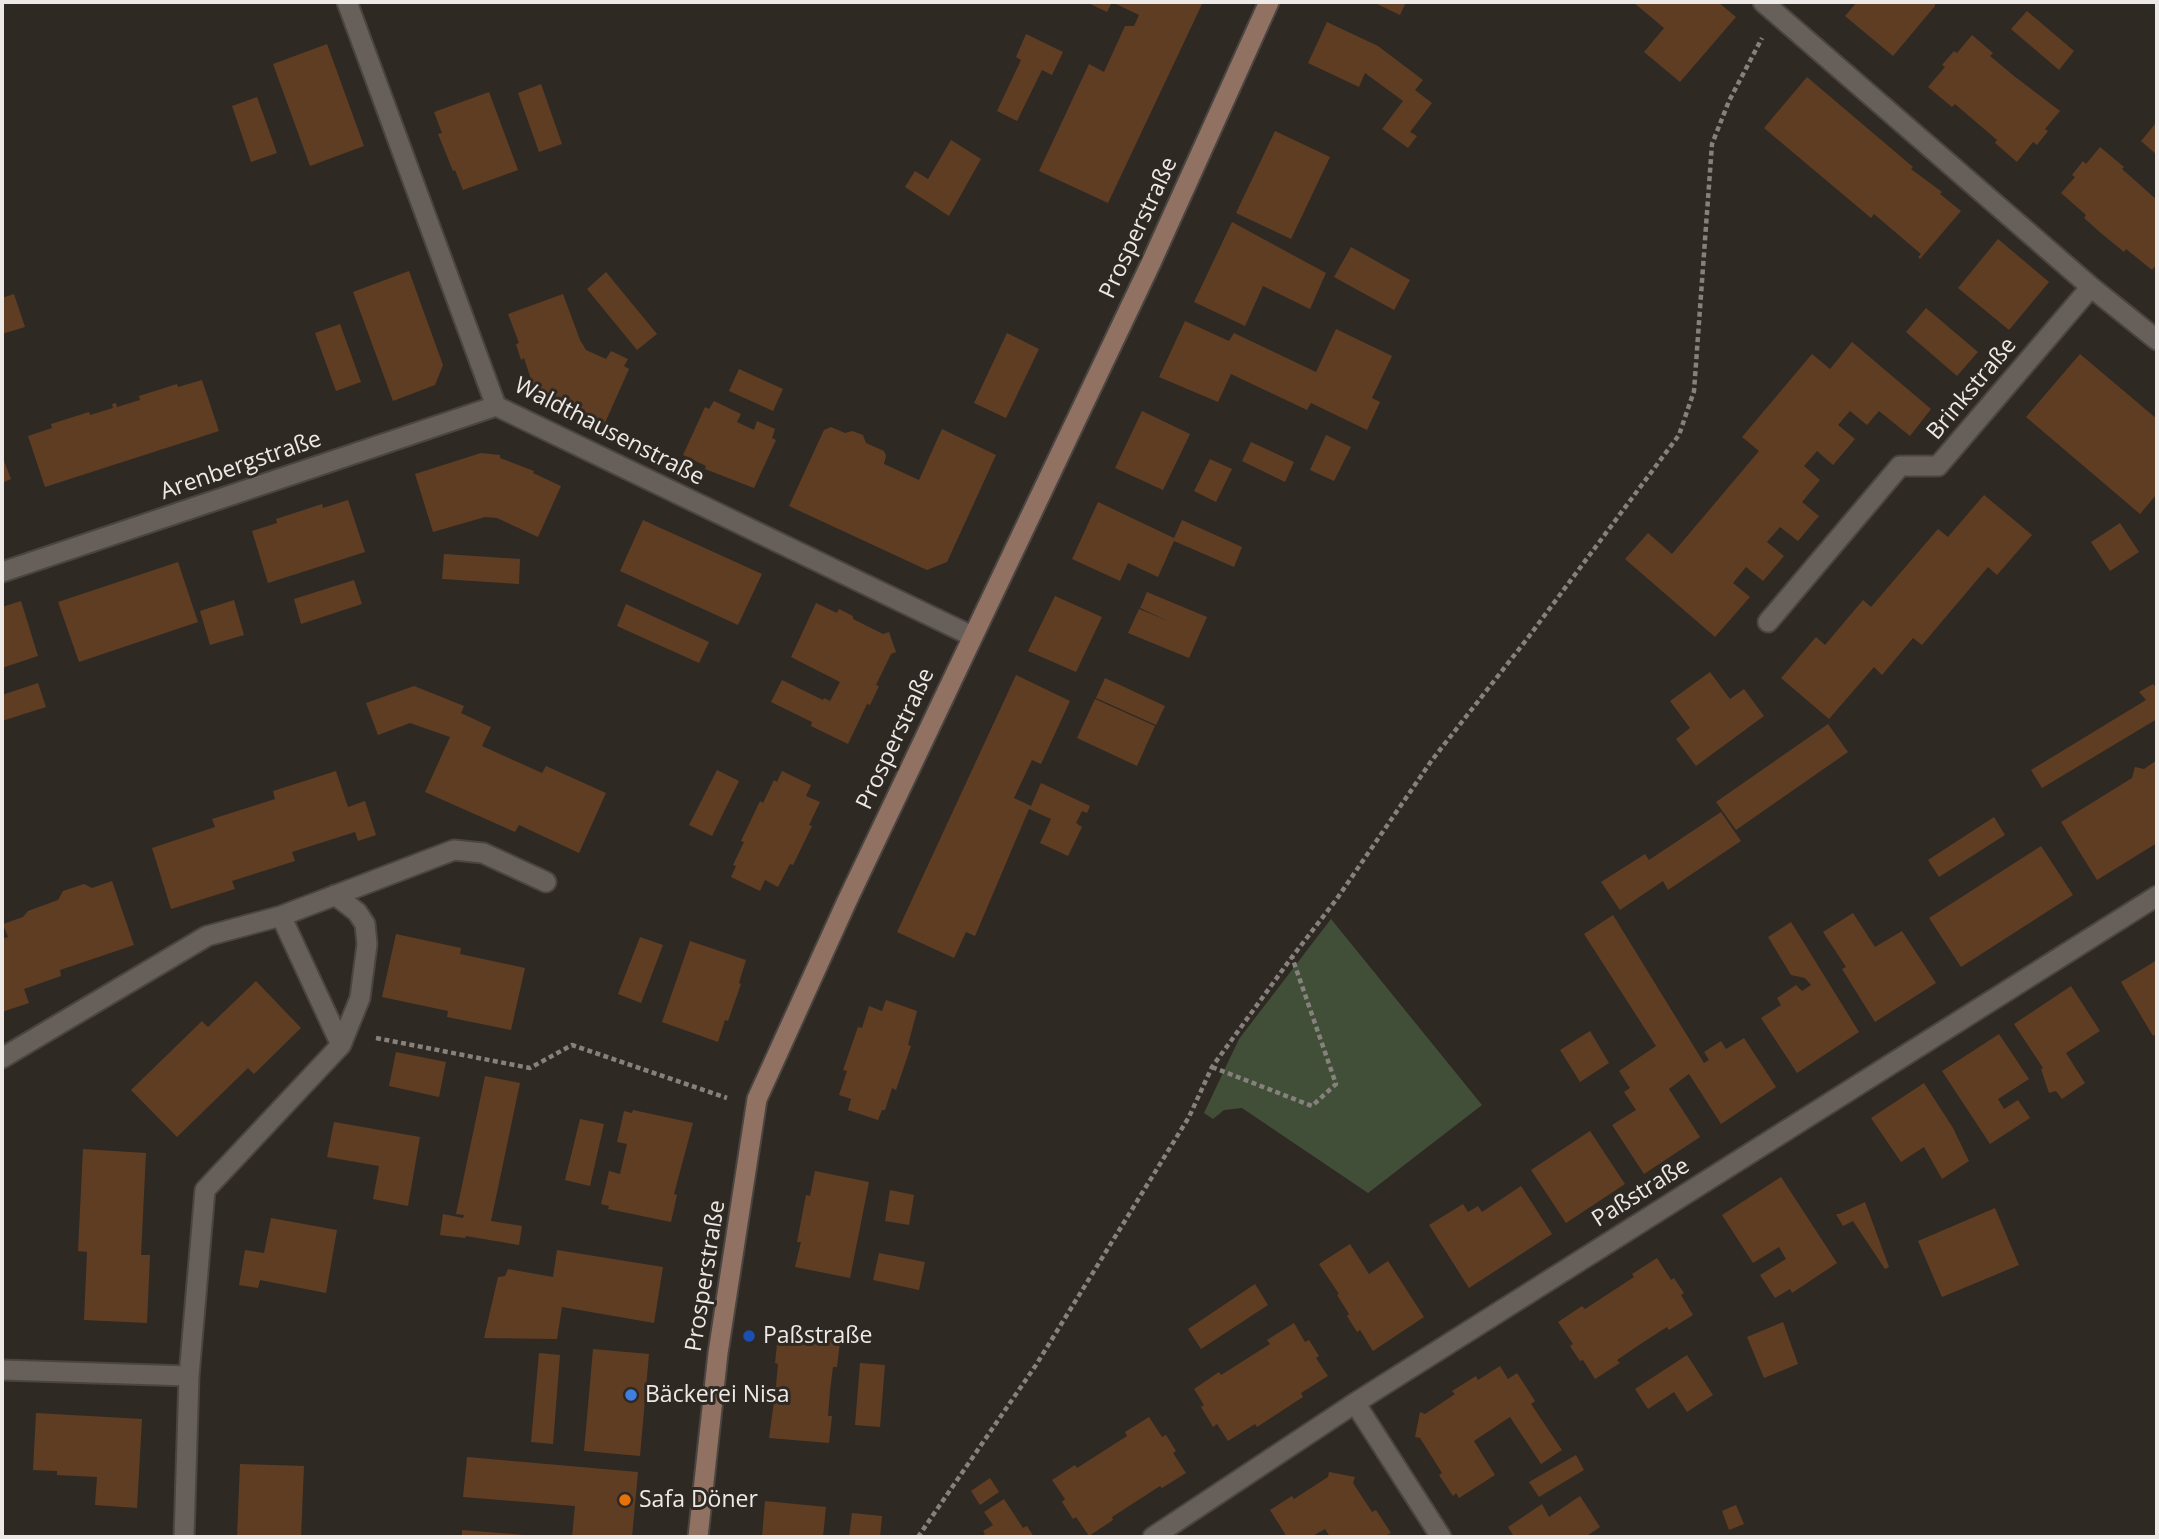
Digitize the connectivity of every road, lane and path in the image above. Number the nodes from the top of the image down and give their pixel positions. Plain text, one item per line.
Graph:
1 (347, 2) edge
2 (1269, 2) edge
3 (1769, 7) edge
4 (2091, 287) junction
5 (2157, 340) edge
6 (496, 406) junction
7 (2, 572) edge
8 (1768, 622) dead end
9 (972, 636) junction
10 (546, 882) dead end
11 (335, 895) junction
12 (2157, 896) edge
13 (281, 916) junction
14 (1292, 957) junction
15 (341, 1045) junction
16 (2, 1058) edge
17 (1212, 1067) junction
18 (756, 1108) junction
19 (2, 1370) edge
20 (189, 1376) junction
21 (1354, 1403) junction
22 (184, 1537) edge
23 (698, 1537) edge
24 (918, 1537) edge
25 (1153, 1537) edge
26 (1441, 1537) edge

1 - 6 street, Waldthausenstraße
2 - 9 main road, Prosperstraße
3 - 4 street
3 - 14 path
4 - 5 street
4 - 8 street, Brinkstraße
6 - 7 street, Arenbergstraße
6 - 9 street, Waldthausenstraße
9 - 18 main road, Prosperstraße
10 - 11 street
11 - 13 street
11 - 15 street
12 - 21 street, Paßstraße
13 - 15 street
13 - 16 street
14 - 17 path
14 - 17 path
15 - 18 path
15 - 20 street
17 - 24 path
18 - 23 main road, Prosperstraße
19 - 20 street
20 - 22 street
21 - 25 street, Paßstraße
21 - 26 street

